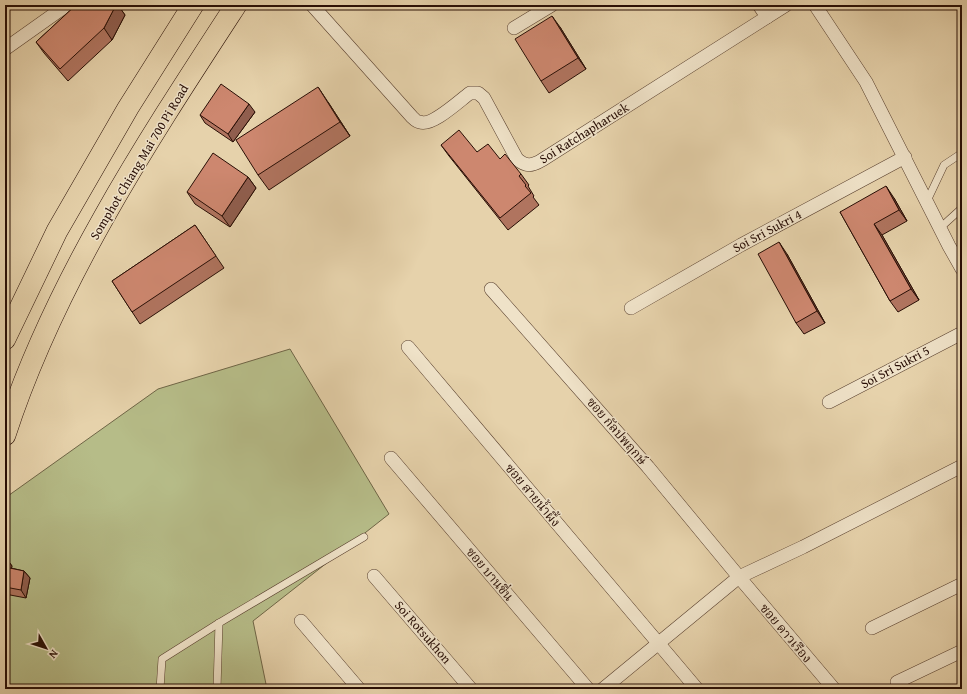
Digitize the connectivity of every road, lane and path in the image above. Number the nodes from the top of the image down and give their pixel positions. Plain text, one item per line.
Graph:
1 (67, 5) edge
2 (193, 5) edge
3 (236, 5) edge
4 (312, 5) edge
5 (552, 5) edge
6 (759, 5) edge
7 (786, 5) edge
8 (815, 5) edge
9 (767, 17) junction
10 (514, 28) dead end
11 (5, 49) edge
12 (962, 153) edge
13 (905, 157) junction
14 (927, 201) junction
15 (962, 208) edge
16 (940, 228) junction
17 (962, 269) edge
18 (491, 289) dead end
19 (631, 308) dead end
20 (962, 332) edge
21 (5, 339) edge
22 (408, 347) dead end
23 (829, 402) dead end
24 (5, 435) edge
25 (391, 458) dead end
26 (962, 466) edge
27 (364, 537) dead end
28 (374, 576) dead end
29 (739, 577) junction
30 (962, 584) edge
31 (301, 621) dead end
32 (219, 623) junction
33 (872, 628) dead end
34 (658, 643) junction
35 (962, 651) edge
36 (897, 682) dead end
37 (160, 689) edge
38 (217, 689) edge
39 (359, 689) edge
40 (471, 689) edge
41 (588, 689) edge
42 (603, 689) edge
43 (697, 689) edge
44 (834, 689) edge

1 - 11 street
2 - 21 main road
3 - 24 main road, Somphot Chiang Mai 700 Pi Road
4 - 9 street, Soi Ratchapharuek
5 - 10 street
6 - 9 street
7 - 9 street, Soi Ratchapharuek
8 - 13 street
12 - 14 lane
13 - 14 street
13 - 19 street, Soi Sri Sukri 4
14 - 16 street
15 - 16 lane
16 - 17 street
18 - 29 street, ซอย กัลปพฤกษ์
20 - 23 street, Soi Sri Sukri 5
22 - 34 street, ซอย สายน้ำผึ้ง
25 - 41 street, ซอย บานชื่น
26 - 29 street
27 - 32 lane
28 - 40 street, Soi Rotsukhon
29 - 34 street
29 - 44 street, ซอย ดาวเรือง
30 - 33 street
31 - 39 street
32 - 37 lane
32 - 38 lane
34 - 42 street
34 - 43 street, ซอย สายน้ำผึ้ง
35 - 36 street

